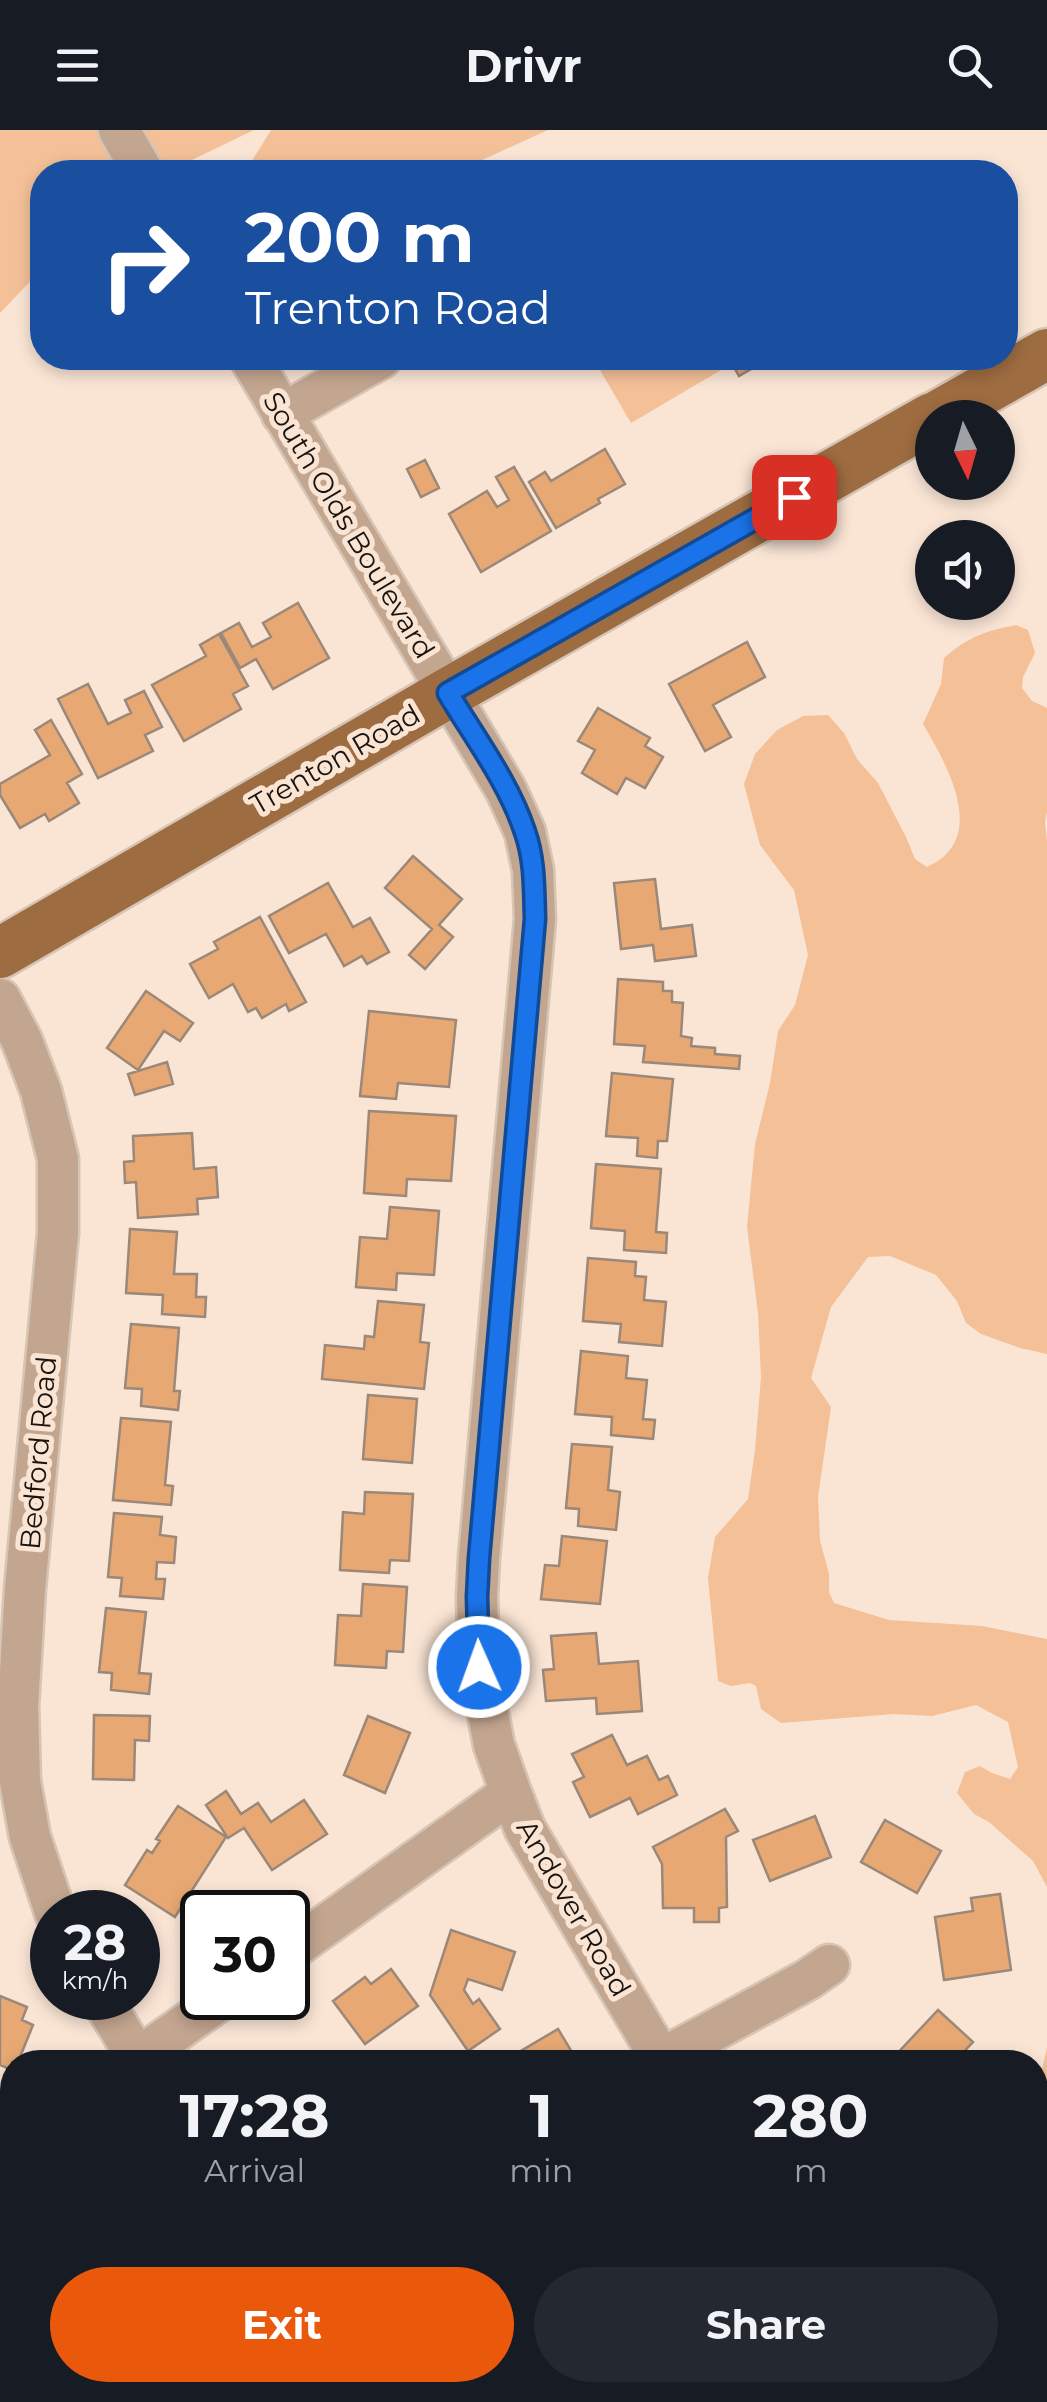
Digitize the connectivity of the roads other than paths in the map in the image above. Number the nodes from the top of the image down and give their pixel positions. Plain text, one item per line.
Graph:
1 (118, 130) edge
2 (136, 160) edge
3 (1047, 354) edge
4 (257, 370) edge
5 (360, 370) edge
6 (965, 400) edge
7 (282, 414) junction
8 (915, 428) edge
9 (448, 693) junction
10 (0, 953) edge
11 (0, 999) edge
12 (16, 1527) edge
13 (511, 1793) junction
14 (48, 1890) edge
15 (310, 1936) edge
16 (829, 1965) dead end
17 (114, 2020) edge
18 (193, 2020) edge
19 (131, 2050) edge
20 (152, 2050) edge
21 (656, 2050) edge
22 (682, 2050) edge

1 - 2 street
3 - 6 main road, Trenton Road
4 - 7 street, South Olds Boulevard
5 - 7 street
7 - 9 street, South Olds Boulevard
8 - 9 main road, Trenton Road
9 - 10 main road, Trenton Road
9 - 13 street, Andover Road
11 - 12 street, Bedford Road
12 - 14 street, Bedford Road
13 - 15 street
13 - 21 street, Andover Road
16 - 22 street
17 - 19 street
18 - 20 street

